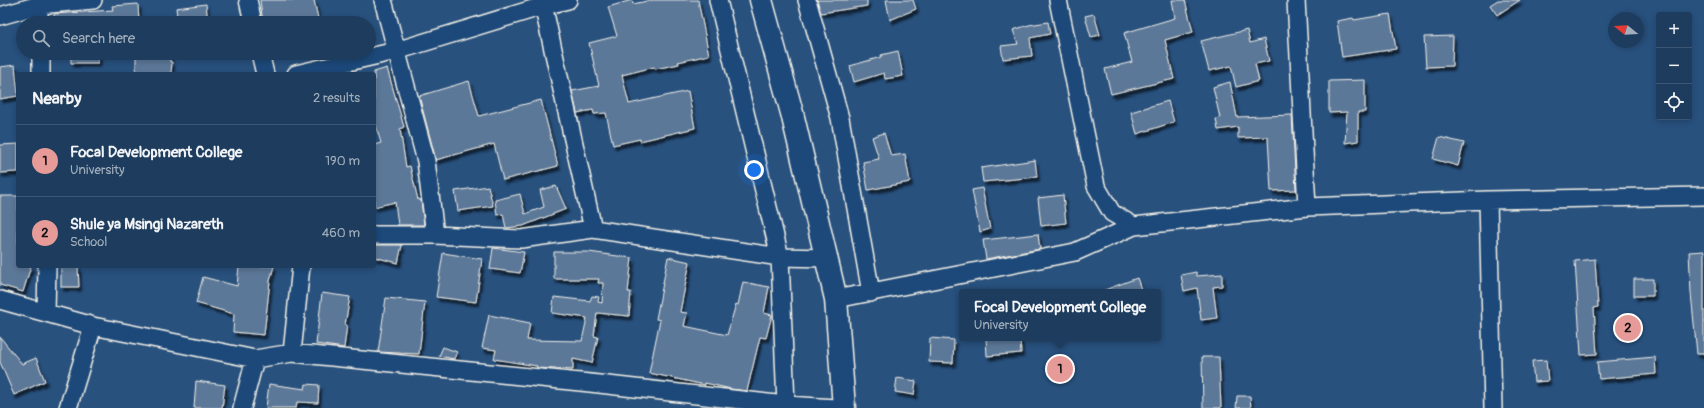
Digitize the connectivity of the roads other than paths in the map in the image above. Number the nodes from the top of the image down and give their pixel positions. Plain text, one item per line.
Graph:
1 (93, 0) edge
2 (248, 0) edge
3 (383, 0) edge
4 (568, 0) edge
5 (718, 0) edge
6 (761, 0) edge
7 (807, 0) edge
8 (1058, 0) edge
9 (1296, 0) edge
10 (39, 2) edge
11 (542, 3) edge
12 (0, 16) edge
13 (39, 16) edge
14 (251, 16) edge
15 (396, 51) junction
16 (376, 56) edge
17 (40, 60) edge
18 (262, 60) edge
19 (357, 60) edge
20 (41, 72) edge
21 (265, 72) edge
22 (305, 72) edge
23 (1704, 196) edge
24 (1488, 200) junction
25 (1307, 207) junction
26 (1134, 226) junction
27 (594, 229) junction
28 (376, 235) edge
29 (435, 235) junction
30 (780, 257) junction
31 (827, 258) junction
32 (47, 268) edge
33 (302, 268) edge
34 (871, 293) junction
35 (836, 298) junction
36 (0, 300) edge
37 (46, 313) junction
38 (93, 326) junction
39 (292, 353) junction
40 (255, 359) junction
41 (786, 405) junction
42 (68, 408) edge
43 (242, 408) edge
44 (836, 408) edge
45 (844, 408) edge
46 (1493, 408) edge

1 - 10 street
2 - 14 street
3 - 15 street
4 - 11 street
5 - 30 street
6 - 31 main road
7 - 34 street
8 - 26 street
9 - 25 street
10 - 12 street
10 - 13 street
11 - 15 street
11 - 27 street
15 - 16 street
15 - 29 street
17 - 20 street
18 - 21 street
19 - 22 street
23 - 24 street
24 - 25 street
24 - 46 street
25 - 26 street
26 - 34 street
27 - 29 street
27 - 30 street
28 - 29 street
30 - 31 street
30 - 41 street
31 - 35 main road
32 - 37 street
33 - 39 street
34 - 35 street
35 - 45 main road
36 - 37 street
37 - 38 street
38 - 40 street
38 - 42 street
39 - 40 street
39 - 41 street
40 - 43 street
41 - 44 street

